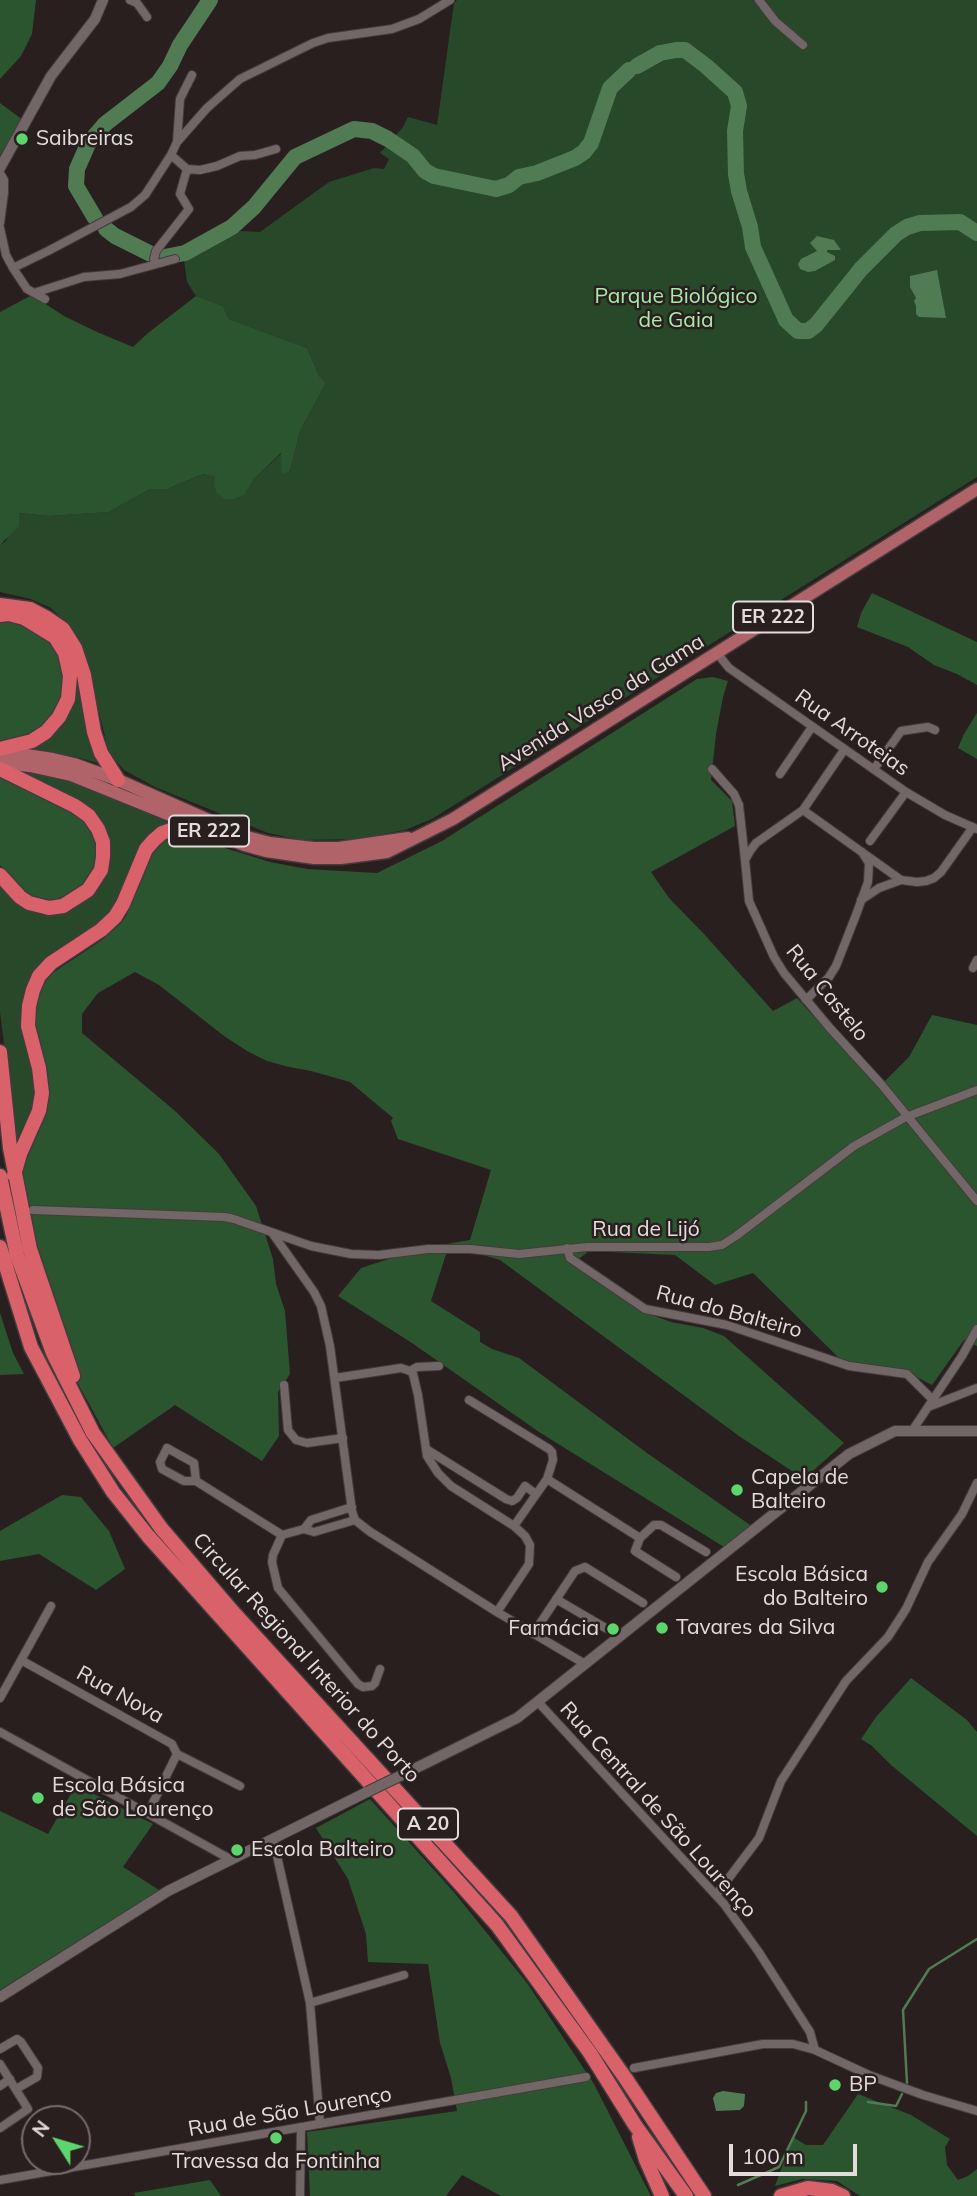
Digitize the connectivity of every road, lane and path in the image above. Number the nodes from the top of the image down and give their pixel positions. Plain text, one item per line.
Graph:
1 (103, 0) edge
2 (130, 0) edge
3 (450, 0) edge
4 (759, 0) edge
5 (147, 17) dead end
6 (803, 45) dead end
7 (192, 75) dead end
8 (177, 142) junction
9 (275, 149) dead end
10 (171, 155) junction
11 (187, 169) junction
12 (0, 170) edge
13 (0, 226) edge
14 (156, 258) junction
15 (175, 259) dead end
16 (13, 268) junction
17 (34, 293) junction
18 (45, 299) dead end
19 (977, 490) edge
20 (0, 605) edge
21 (0, 615) edge
22 (717, 653) junction
23 (811, 727) junction
24 (935, 730) dead end
25 (0, 750) edge
26 (844, 750) junction
27 (0, 763) edge
28 (0, 769) edge
29 (712, 769) dead end
30 (874, 769) junction
31 (780, 774) dead end
32 (118, 780) junction
33 (906, 792) junction
34 (803, 810) junction
35 (196, 826) junction
36 (975, 828) edge
37 (422, 835) junction
38 (870, 841) dead end
39 (862, 852) junction
40 (745, 860) junction
41 (0, 875) edge
42 (901, 880) junction
43 (861, 900) junction
44 (806, 1000) junction
45 (0, 1052) edge
46 (977, 1090) edge
47 (906, 1116) junction
48 (7, 1175) edge
49 (977, 1201) edge
50 (33, 1210) dead end
51 (273, 1234) junction
52 (0, 1247) edge
53 (567, 1248) junction
54 (0, 1276) edge
55 (977, 1329) edge
56 (31, 1347) junction
57 (439, 1366) dead end
58 (410, 1371) junction
59 (335, 1378) junction
60 (284, 1385) dead end
61 (977, 1388) edge
62 (469, 1401) dead end
63 (930, 1403) junction
64 (912, 1431) junction
65 (977, 1431) edge
66 (343, 1438) junction
67 (426, 1450) junction
68 (547, 1479) junction
69 (196, 1481) junction
70 (976, 1489) edge
71 (536, 1494) junction
72 (352, 1507) junction
73 (355, 1520) junction
74 (514, 1526) junction
75 (304, 1529) junction
76 (282, 1535) junction
77 (640, 1538) junction
78 (706, 1552) dead end
79 (676, 1577) dead end
80 (556, 1599) junction
81 (643, 1603) dead end
82 (51, 1606) dead end
83 (497, 1612) junction
84 (608, 1630) dead end
85 (533, 1634) junction
86 (21, 1660) junction
87 (585, 1664) junction
88 (380, 1669) dead end
89 (0, 1698) edge
90 (538, 1702) junction
91 (0, 1732) edge
92 (4, 1739) edge
93 (177, 1754) junction
94 (240, 1786) dead end
95 (148, 1813) junction
96 (273, 1838) junction
97 (230, 1859) junction
98 (716, 1895) junction
99 (404, 1975) dead end
100 (0, 1997) edge
101 (310, 2003) junction
102 (0, 2049) edge
103 (816, 2050) junction
104 (0, 2064) edge
105 (634, 2068) dead end
106 (586, 2077) dead end
107 (10, 2080) junction
108 (0, 2086) edge
109 (16, 2089) junction
110 (977, 2111) edge
111 (320, 2124) junction
112 (635, 2125) junction
113 (301, 2127) junction
114 (0, 2128) edge
115 (0, 2180) edge
116 (300, 2196) edge
117 (662, 2196) edge
118 (686, 2196) edge
119 (704, 2196) edge
120 (781, 2196) edge
121 (843, 2196) edge

1 - 12 street
2 - 5 street
3 - 8 street
4 - 6 street
7 - 8 street
8 - 10 street
9 - 11 street
10 - 11 street
10 - 16 street
11 - 14 street
12 - 13 street
13 - 16 street
14 - 15 street
14 - 17 street
16 - 17 street
17 - 18 street
19 - 22 main road, Avenida Vasco da Gama / ER 222
20 - 32 highway
21 - 25 highway
22 - 23 street, Rua Arroteias
22 - 37 main road, Avenida Vasco da Gama / ER 222
23 - 26 street, Rua Arroteias
23 - 31 street
24 - 30 street
25 - 32 main road, Avenida Vasco da Gama / ER 222
26 - 30 street, Rua Arroteias
26 - 34 street
27 - 35 main road, Avenida Vasco da Gama / ER 222
28 - 41 highway
29 - 40 street, Rua Castelo
30 - 33 street, Rua Arroteias
32 - 37 main road, Avenida Vasco da Gama / ER 222
33 - 36 street, Rua Arroteias
33 - 38 street
34 - 39 street
34 - 40 street
35 - 37 main road, Avenida Vasco da Gama / ER 222
35 - 48 highway
36 - 42 street
39 - 42 street
39 - 43 street
40 - 44 street, Rua Castelo
42 - 43 street
43 - 44 street
44 - 47 street, Rua Castelo
45 - 48 highway, Circular Regional Interior do Porto
46 - 47 street, Rua de Lijó
47 - 49 street, Rua Castelo
47 - 53 street, Rua de Lijó
48 - 119 highway, Circular Regional Interior do Porto / A 20
50 - 51 street, Rua de Lijó
51 - 53 street, Rua de Lijó
51 - 59 street
52 - 56 highway, Circular Regional Interior do Porto / A 20
53 - 63 street, Rua do Balteiro
54 - 56 highway
55 - 63 street
56 - 112 highway, Circular Regional Interior do Porto / A 20
57 - 58 street
58 - 59 street
58 - 67 street
59 - 66 street
60 - 66 street
61 - 63 street
62 - 68 street
63 - 64 street
64 - 65 street
64 - 87 street
66 - 72 street
67 - 71 street
67 - 74 street
68 - 71 street
68 - 77 street
69 - 69 street
69 - 76 street
70 - 98 street
71 - 74 street
72 - 73 street
72 - 75 street
73 - 75 street
73 - 83 street
74 - 83 street
75 - 76 street
76 - 88 street
77 - 78 street
77 - 79 street
80 - 81 street
80 - 84 street
80 - 85 street
82 - 86 street
83 - 85 street
85 - 87 street
86 - 89 street
86 - 93 street, Rua Nova
87 - 90 street
90 - 96 street, bridge
90 - 98 street, Rua Central de São Lourenço
91 - 92 street
92 - 95 street
93 - 94 street, Rua Nova
93 - 95 street
95 - 97 street
96 - 97 street
96 - 101 street
97 - 100 street
98 - 103 street, Rua Central de São Lourenço
99 - 101 street
101 - 111 street
102 - 109 street
103 - 105 street
103 - 110 street
104 - 107 street
106 - 111 street, Rua de São Lourenço
107 - 108 street
107 - 109 street
109 - 114 street
111 - 113 street, Rua de São Lourenço
112 - 117 highway
112 - 118 highway, Circular Regional Interior do Porto / A 20
113 - 115 street, Rua de São Lourenço
113 - 116 street
120 - 121 highway

